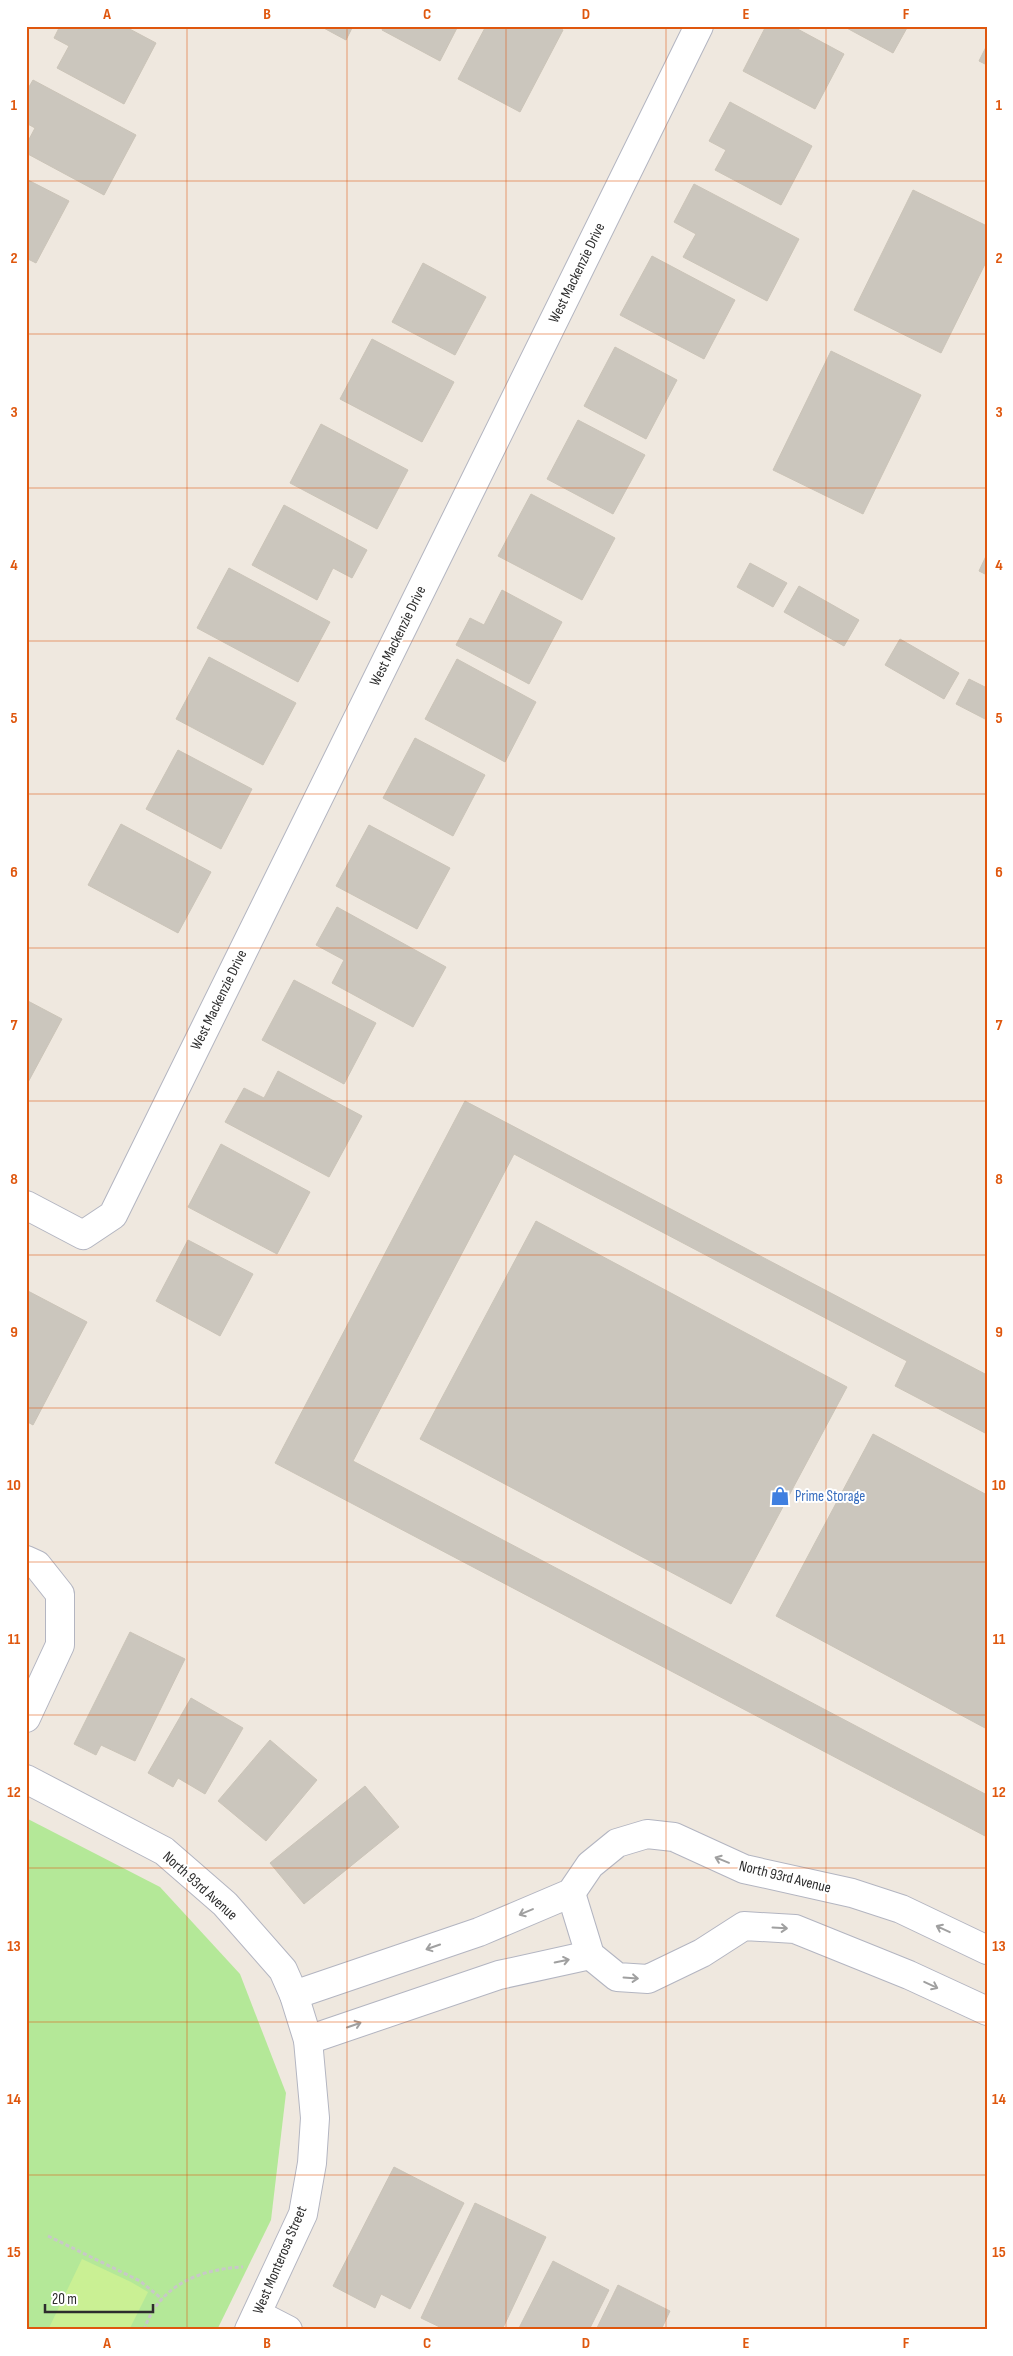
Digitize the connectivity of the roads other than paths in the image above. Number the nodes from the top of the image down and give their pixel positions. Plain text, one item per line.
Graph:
1 (699, 26) edge
2 (26, 1205) edge
3 (26, 1560) edge
4 (26, 1718) edge
5 (26, 1779) edge
6 (571, 1893) junction
7 (987, 1950) edge
8 (590, 1955) junction
9 (294, 1995) junction
10 (987, 2011) edge
11 (308, 2040) junction
12 (253, 2322) edge
13 (288, 2330) edge

1 - 2 street, West Mackenzie Drive
3 - 4 street
5 - 9 street, North 93rd Avenue
7 -> 6 street, North 93rd Avenue
6 - 8 street
6 -> 9 street
8 -> 10 street
11 -> 8 street
9 - 11 street, North 93rd Avenue
11 - 12 street, West Monterosa Street
12 - 13 street

